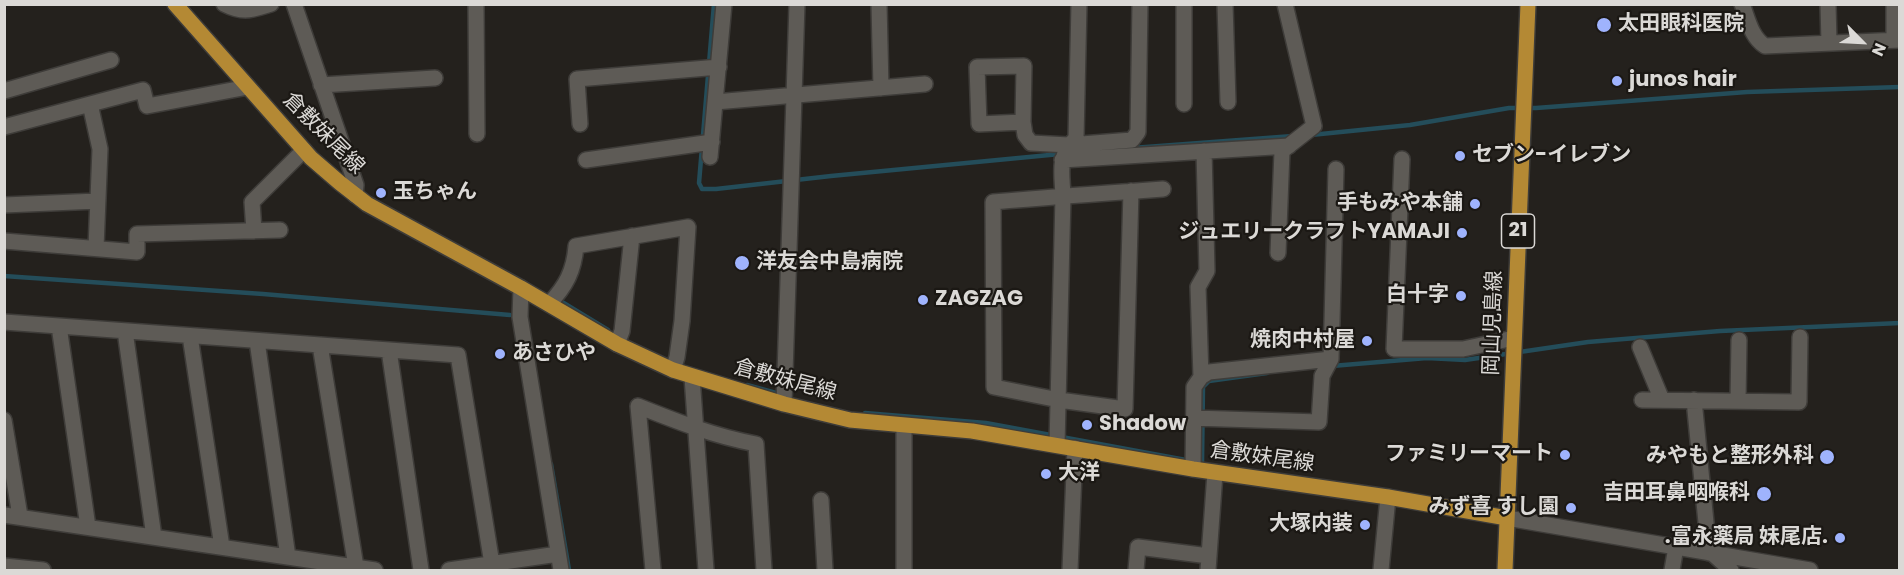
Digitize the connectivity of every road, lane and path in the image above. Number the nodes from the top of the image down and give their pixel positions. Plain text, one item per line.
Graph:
1 (175, 4) edge
2 (224, 4) edge
3 (271, 4) edge
4 (294, 4) edge
5 (476, 4) edge
6 (724, 4) edge
7 (797, 4) edge
8 (879, 4) edge
9 (1079, 4) edge
10 (1140, 4) edge
11 (1184, 4) edge
12 (1225, 4) edge
13 (1285, 4) edge
14 (1528, 4) edge
15 (1743, 4) edge
16 (1828, 4) edge
17 (1894, 4) edge
18 (1897, 40) edge
19 (1829, 43) junction
20 (111, 60) dead end
21 (712, 68) junction
22 (435, 78) dead end
23 (925, 84) dead end
24 (321, 85) junction
25 (248, 87) junction
26 (881, 88) junction
27 (4, 91) edge
28 (793, 95) junction
29 (716, 102) junction
30 (1228, 102) dead end
31 (90, 104) junction
32 (1184, 104) dead end
33 (1023, 122) junction
34 (580, 124) dead end
35 (4, 127) edge
36 (477, 134) dead end
37 (1291, 144) junction
38 (304, 150) junction
39 (1204, 151) junction
40 (1064, 153) junction
41 (1402, 159) dead end
42 (586, 160) dead end
43 (1336, 169) dead end
44 (1163, 189) dead end
45 (1131, 191) junction
46 (355, 195) junction
47 (1063, 196) junction
48 (98, 201) junction
49 (4, 205) edge
50 (280, 230) dead end
51 (254, 231) junction
52 (632, 236) junction
53 (4, 241) edge
54 (96, 248) junction
55 (1278, 253) dead end
56 (521, 288) junction
57 (549, 304) junction
58 (4, 322) edge
59 (59, 326) junction
60 (125, 331) junction
61 (190, 336) junction
62 (1800, 337) dead end
63 (619, 338) junction
64 (1739, 340) dead end
65 (257, 341) junction
66 (320, 345) junction
67 (1514, 348) junction
68 (1640, 348) dead end
69 (388, 350) junction
70 (675, 364) junction
71 (1329, 364) junction
72 (692, 377) junction
73 (1201, 377) junction
74 (1059, 400) junction
75 (1642, 400) dead end
76 (1662, 400) junction
77 (1694, 400) junction
78 (1738, 401) junction
79 (784, 404) junction
80 (1199, 418) junction
81 (4, 420) edge
82 (904, 426) junction
83 (696, 430) junction
84 (1058, 440) junction
85 (1075, 448) junction
86 (1193, 464) junction
87 (1215, 473) junction
88 (1388, 497) junction
89 (821, 500) dead end
90 (12, 515) edge
91 (1507, 518) junction
92 (88, 527) junction
93 (154, 537) junction
94 (222, 547) junction
95 (1676, 547) junction
96 (1711, 553) junction
97 (558, 554) junction
98 (288, 557) junction
99 (1209, 563) edge
100 (492, 564) junction
101 (4, 566) edge
102 (356, 567) junction
103 (43, 570) edge
104 (375, 570) edge
105 (421, 570) edge
106 (449, 570) edge
107 (561, 570) edge
108 (653, 570) edge
109 (706, 570) edge
110 (764, 570) edge
111 (825, 570) edge
112 (904, 570) edge
113 (1070, 570) edge
114 (1136, 570) edge
115 (1381, 570) edge
116 (1505, 570) edge
117 (1672, 570) edge
118 (1731, 570) edge
119 (1810, 570) edge

1 - 25 main road, 倉敷妹尾線
2 - 3 street
4 - 24 street
5 - 36 street
6 - 21 street
7 - 28 street
8 - 26 street
9 - 40 street
10 - 40 street
11 - 32 street
12 - 30 street
13 - 37 street
14 - 67 main road, 岡山児島線 / 21
15 - 19 street
16 - 19 street
17 - 18 street
18 - 19 street
20 - 27 street
21 - 29 street
21 - 34 street
22 - 24 street
23 - 26 street
24 - 46 street
25 - 31 street
25 - 38 main road, 倉敷妹尾線
26 - 28 street
28 - 29 street
28 - 79 street
29 - 42 street
31 - 35 street
31 - 48 street
33 - 33 street
33 - 40 street
37 - 39 street
37 - 55 street
38 - 46 main road, 倉敷妹尾線
38 - 51 street
39 - 40 street
39 - 73 street
40 - 47 street
41 - 67 street
43 - 71 street
44 - 45 street
45 - 47 street
45 - 74 street
46 - 56 main road, 倉敷妹尾線
47 - 74 street
47 - 74 street
48 - 49 street
48 - 54 street
50 - 51 street
51 - 54 street
52 - 57 street
52 - 63 street
52 - 70 street
53 - 54 street
56 - 57 main road, 倉敷妹尾線
56 - 97 street
57 - 63 main road, 倉敷妹尾線
58 - 59 street
59 - 60 street
59 - 92 street
60 - 61 street
60 - 93 street
61 - 65 street
61 - 94 street
62 - 78 street
63 - 70 main road, 倉敷妹尾線
64 - 78 street
65 - 66 street
65 - 98 street
66 - 69 street
66 - 102 street
67 - 91 main road, 岡山児島線 / 21
68 - 76 street
69 - 100 street
69 - 105 street
70 - 72 main road, 倉敷妹尾線
71 - 73 street
71 - 80 street
72 - 79 main road, 倉敷妹尾線
72 - 83 street
73 - 80 street
74 - 84 street
75 - 76 street
76 - 77 street
77 - 78 street
77 - 96 street
79 - 82 main road, 倉敷妹尾線
80 - 86 street
81 - 90 street
82 - 84 main road, 倉敷妹尾線
82 - 112 street
83 - 108 street
83 - 109 street
83 - 110 street
84 - 85 main road, 倉敷妹尾線
85 - 86 main road, 倉敷妹尾線
85 - 113 street
86 - 87 main road, 倉敷妹尾線
87 - 88 main road, 倉敷妹尾線
87 - 99 street
88 - 91 main road, 倉敷妹尾線
88 - 115 street
89 - 111 street
90 - 92 street
91 - 95 street
91 - 116 main road, 岡山児島線 / 21
92 - 93 street
93 - 94 street
94 - 98 street
95 - 96 street
95 - 117 street
96 - 118 street
96 - 119 street
97 - 100 street
97 - 107 street
98 - 102 street
99 - 114 street
100 - 106 street
101 - 103 street
102 - 104 street

